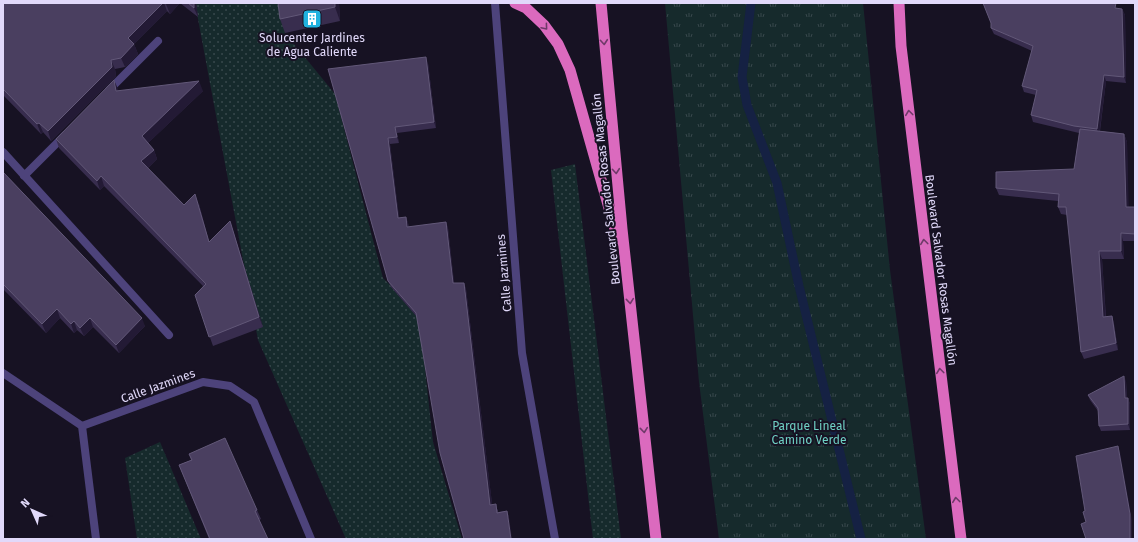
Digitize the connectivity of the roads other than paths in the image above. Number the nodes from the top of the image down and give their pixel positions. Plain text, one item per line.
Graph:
1 (494, 3) edge
2 (515, 3) edge
3 (601, 3) edge
4 (899, 3) edge
5 (158, 41) dead end
6 (102, 97) edge
7 (69, 131) edge
8 (3, 152) edge
9 (24, 176) junction
10 (627, 274) junction
11 (169, 335) dead end
12 (3, 373) edge
13 (82, 426) junction
14 (96, 539) edge
15 (311, 539) edge
16 (555, 539) edge
17 (656, 539) edge
18 (961, 539) edge

1 - 16 street, Calle Jazmines
2 -> 10 highway
3 -> 10 highway, Boulevard Salvador Rosas Magallón
18 -> 4 highway, Boulevard Salvador Rosas Magallón
5 - 6 street
7 - 9 street
8 - 9 street
9 - 11 street
10 -> 17 highway, Boulevard Salvador Rosas Magallón
12 - 13 street
13 - 14 street
13 - 15 street, Calle Jazmines

